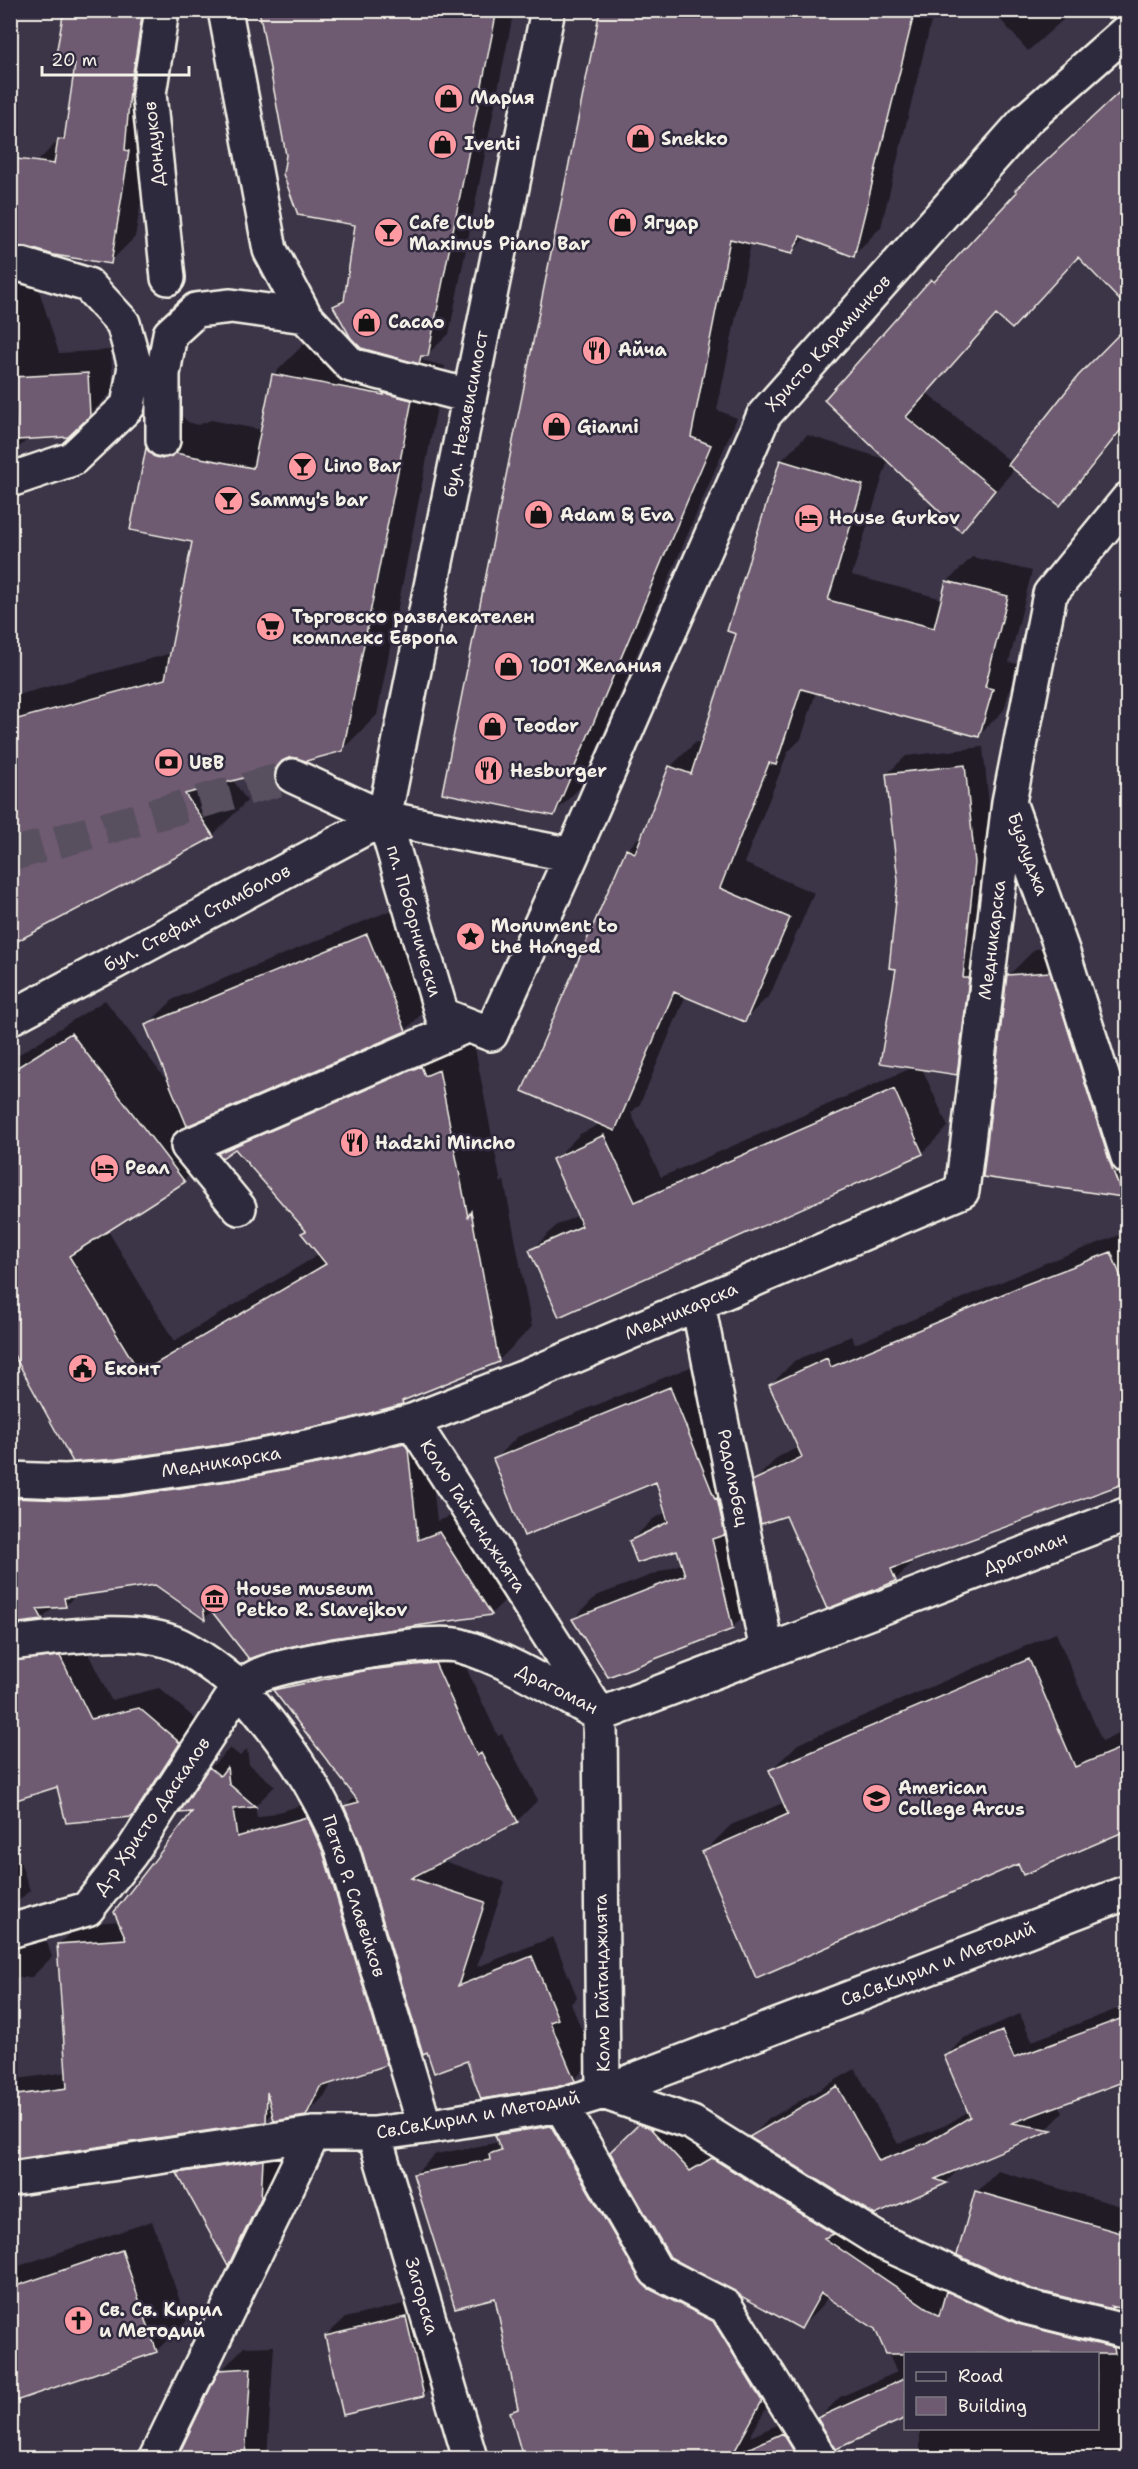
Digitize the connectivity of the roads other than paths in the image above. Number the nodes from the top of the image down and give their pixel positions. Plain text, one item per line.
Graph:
1 (162, 10) edge
2 (225, 10) edge
3 (548, 10) edge
4 (1128, 30) edge
5 (10, 265) edge
6 (168, 278) dead end
7 (305, 316) junction
8 (469, 396) junction
9 (163, 440) dead end
10 (10, 480) edge
11 (1128, 499) edge
12 (293, 776) tunnel mouth
13 (1009, 801) junction
14 (384, 818) junction
15 (572, 855) junction
16 (10, 1018) edge
17 (455, 1020) junction
18 (1128, 1157) edge
19 (239, 1208) dead end
20 (698, 1304) junction
21 (412, 1421) junction
22 (10, 1479) edge
23 (1128, 1514) edge
24 (10, 1642) edge
25 (767, 1651) junction
26 (239, 1686) junction
27 (600, 1715) junction
28 (1128, 1892) edge
29 (10, 1931) edge
30 (603, 2092) junction
31 (561, 2105) junction
32 (425, 2127) junction
33 (313, 2134) junction
34 (374, 2134) junction
35 (10, 2180) edge
36 (1128, 2331) edge
37 (156, 2458) edge
38 (470, 2458) edge
39 (820, 2458) edge

1 - 6 street, Дондуков
2 - 7 street
3 - 8 street, бул. Независимост
4 - 15 street, Христо Караминков
5 - 10 street
7 - 8 street
7 - 9 street
8 - 14 street, бул. Независимост
11 - 13 street, Бузлуджа
12 - 14 street
13 - 18 street, Бузлуджа
13 - 20 street, Медникарска
14 - 15 street, пл. Поборнически
14 - 16 street, бул. Стефан Стамболов
14 - 17 street, пл. Поборнически
15 - 17 street
17 - 19 street
20 - 21 street, Медникарска
20 - 25 street, Родолюбец
21 - 22 street, Медникарска
21 - 27 street, Колю Гайтанджията
23 - 25 street, Драгоман
24 - 26 street
25 - 27 street, Драгоман
26 - 27 street, Драгоман
26 - 29 street, Д-р Христо Даскалов
26 - 32 street, Петко Р. Славейков
27 - 30 street, Колю Гайтанджията
28 - 30 street, Св.Св.Кирил и Методий
30 - 31 street, Св.Св.Кирил и Методий
30 - 36 street, Колю Гайтанджията
31 - 32 street, Св.Св.Кирил и Методий
31 - 39 street
32 - 34 street, Св.Св.Кирил и Методий
33 - 34 street, Св.Св.Кирил и Методий
33 - 35 street, Св.Св.Кирил и Методий
33 - 37 street
34 - 38 street, Загорска

